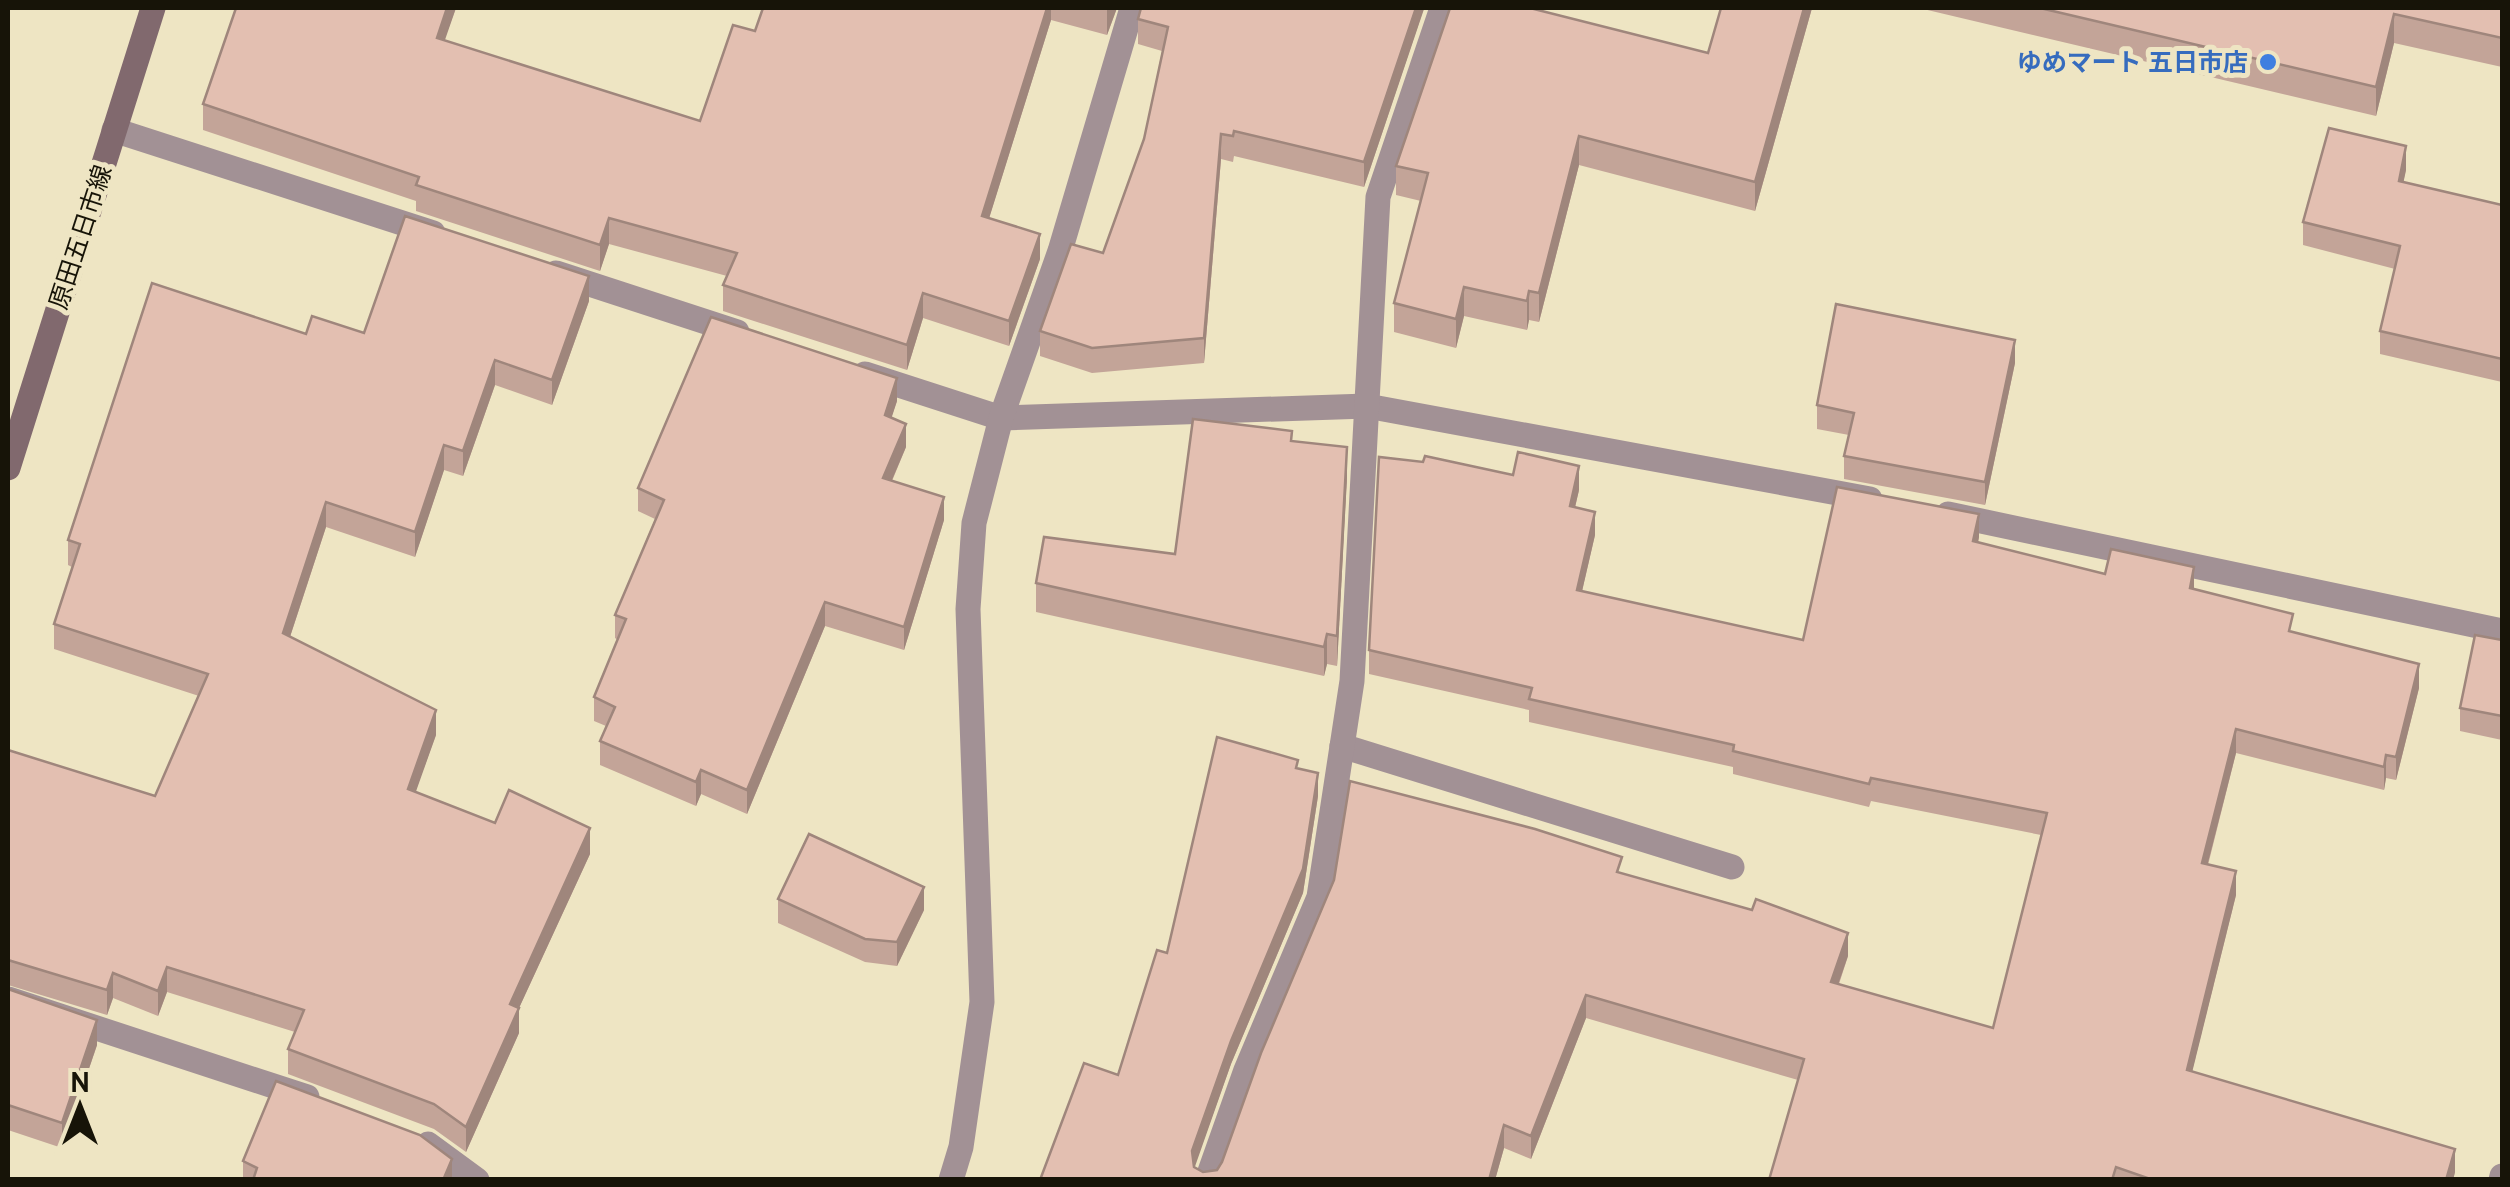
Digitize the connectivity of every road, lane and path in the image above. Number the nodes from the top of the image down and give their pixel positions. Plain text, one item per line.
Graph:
1 (153, 8) edge
2 (1132, 8) edge
3 (1442, 8) edge
4 (114, 130) junction
5 (454, 240) edge
6 (529, 264) edge
7 (755, 338) edge
8 (850, 369) edge
9 (1367, 406) junction
10 (1000, 418) junction
11 (8, 468) edge
12 (1887, 502) edge
13 (1926, 510) edge
14 (2502, 631) edge
15 (1342, 746) junction
16 (1732, 867) dead end
17 (8, 999) edge
18 (324, 1103) edge
19 (411, 1138) edge
20 (477, 1180) edge
21 (951, 1180) edge
22 (1207, 1180) edge

1 - 4 main road, 原田五日市線
2 - 10 street
3 - 9 street
4 - 5 street
4 - 11 main road, 原田五日市線
6 - 7 street
8 - 10 street
9 - 10 street
9 - 12 street
9 - 15 street
10 - 21 street
13 - 14 street
15 - 16 street
15 - 22 street
17 - 18 street
19 - 20 street

